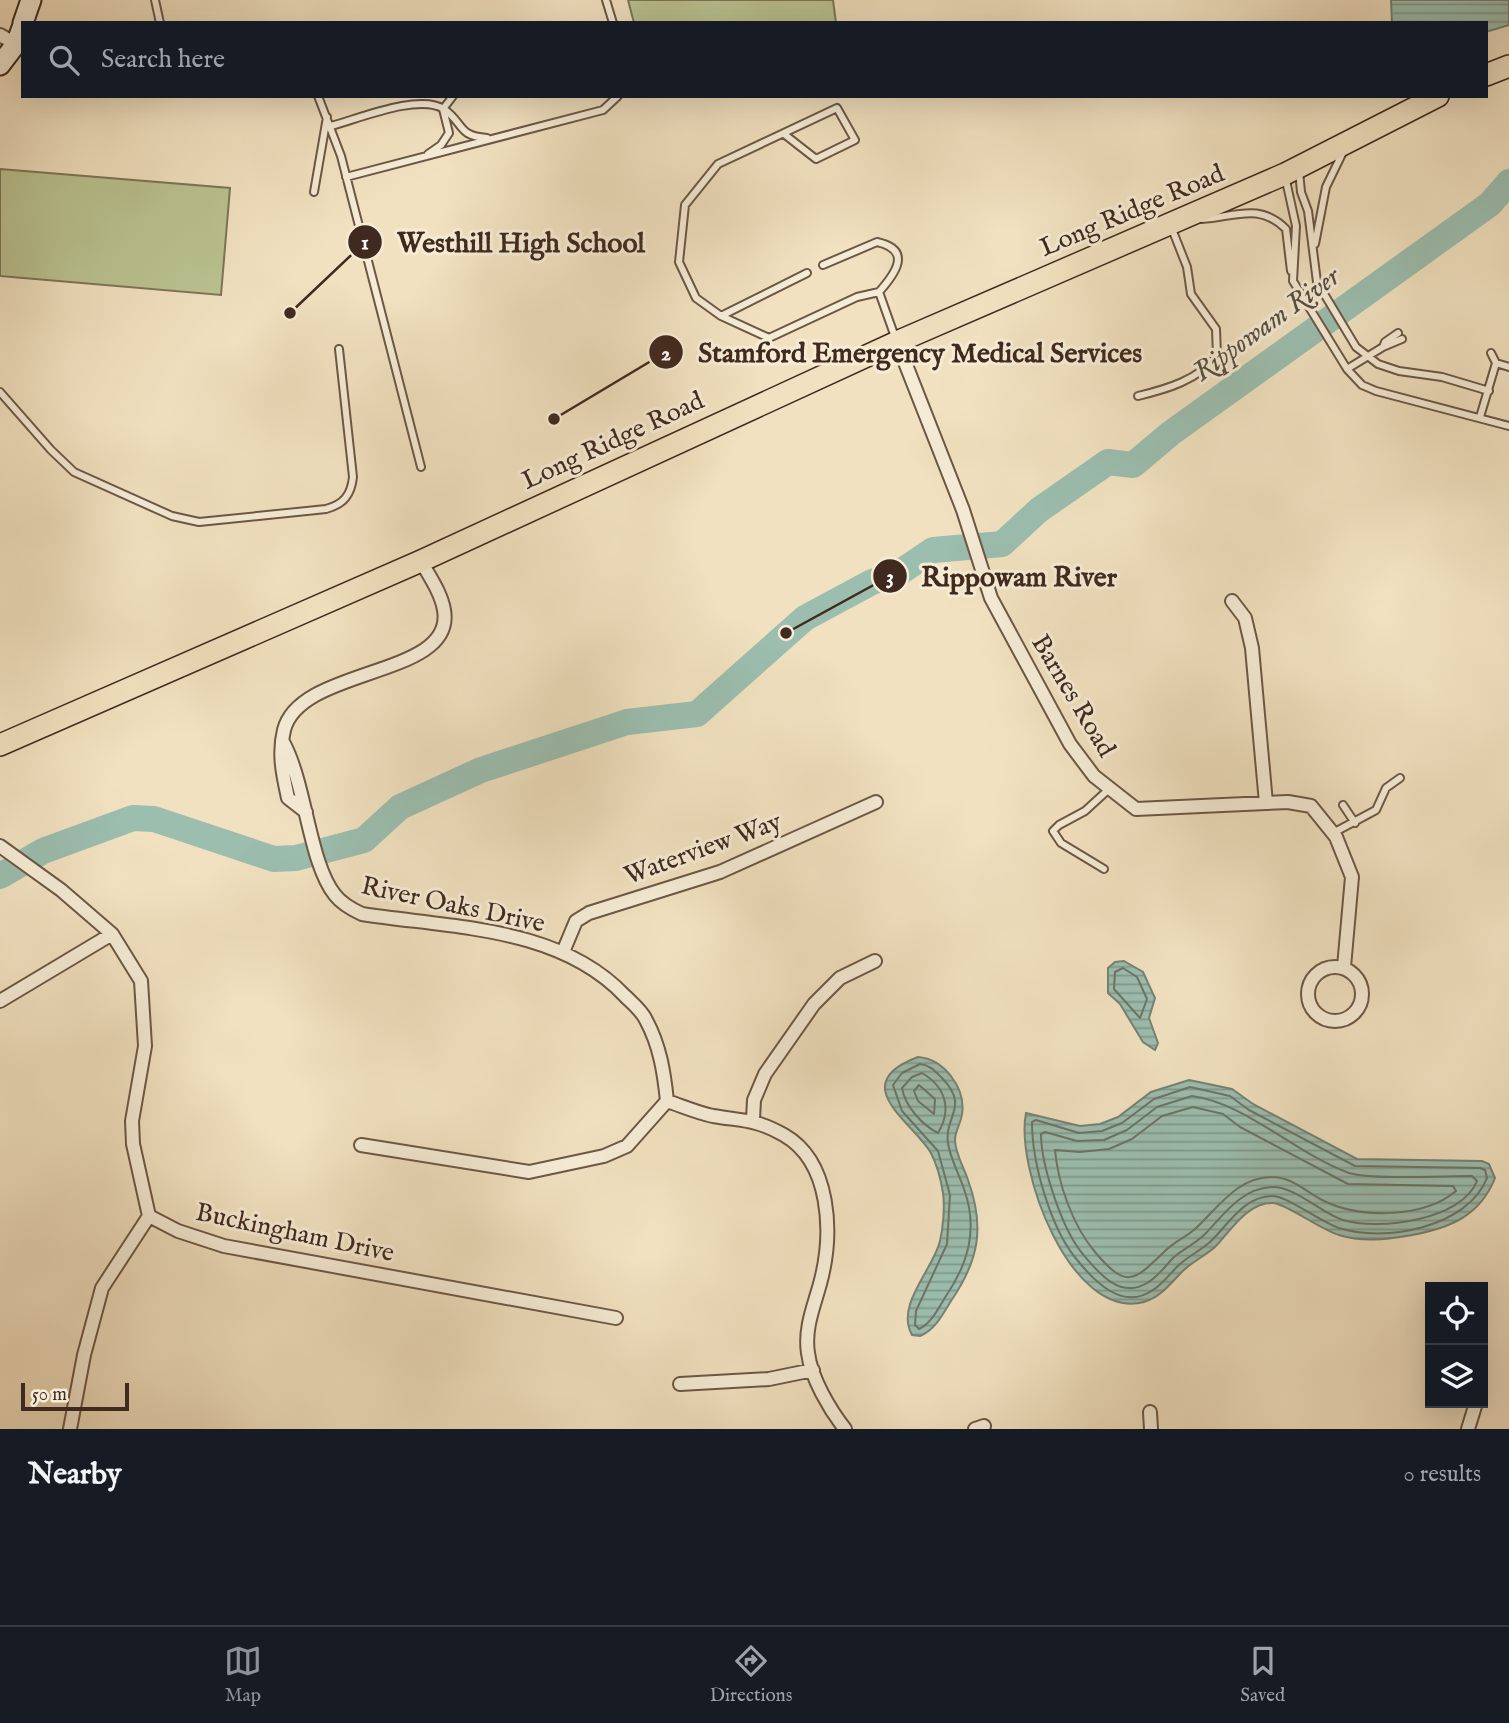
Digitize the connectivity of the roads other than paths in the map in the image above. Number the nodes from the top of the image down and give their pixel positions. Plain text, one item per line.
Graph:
1 (32, 0) edge
2 (155, 0) edge
3 (606, 0) edge
4 (24, 21) edge
5 (160, 21) edge
6 (612, 21) edge
7 (13, 42) edge
8 (0, 65) edge
9 (1509, 66) edge
10 (1488, 74) edge
11 (319, 98) edge
12 (451, 98) edge
13 (616, 98) edge
14 (1434, 98) edge
15 (443, 109) junction
16 (327, 115) junction
17 (331, 126) junction
18 (784, 134) junction
19 (492, 139) junction
20 (1350, 140) junction
21 (423, 157) junction
22 (1292, 171) junction
23 (346, 177) junction
24 (314, 192) dead end
25 (1177, 222) junction
26 (1314, 250) junction
27 (823, 265) dead end
28 (807, 273) dead end
29 (1292, 274) junction
30 (879, 292) junction
31 (720, 316) junction
32 (1400, 336) dead end
33 (897, 342) junction
34 (338, 349) dead end
35 (1491, 353) dead end
36 (1367, 356) junction
37 (1496, 363) junction
38 (1509, 367) edge
39 (1347, 369) junction
40 (0, 391) edge
41 (1489, 391) junction
42 (1138, 396) dead end
43 (1480, 417) junction
44 (1509, 426) edge
45 (421, 467) dead end
46 (421, 561) junction
47 (1232, 601) dead end
48 (0, 744) edge
49 (1400, 778) dead end
50 (1109, 789) junction
51 (876, 802) dead end
52 (1266, 803) junction
53 (1343, 805) dead end
54 (1355, 823) junction
55 (1333, 833) junction
56 (0, 846) edge
57 (1104, 869) dead end
58 (113, 934) junction
59 (563, 952) junction
60 (875, 961) dead end
61 (1344, 967) junction
62 (0, 1000) edge
63 (667, 1101) junction
64 (753, 1119) junction
65 (361, 1145) dead end
66 (149, 1216) junction
67 (616, 1318) dead end
68 (813, 1370) junction
69 (680, 1384) dead end
70 (1474, 1408) edge
71 (1150, 1412) dead end
72 (70, 1429) edge
73 (845, 1429) edge
74 (1151, 1429) edge
75 (1468, 1429) edge

1 - 4 street
2 - 5 lane
3 - 6 lane
7 - 8 street
9 - 10 main road
11 - 16 lane
12 - 15 lane
13 - 19 lane
14 - 20 main road, Long Ridge Road
15 - 17 lane
15 - 19 lane
15 - 21 lane
16 - 17 lane
16 - 24 lane
17 - 23 lane
18 - 18 lane
18 - 31 lane
19 - 21 lane
20 - 22 main road, Long Ridge Road
20 - 26 lane
21 - 23 lane
22 - 25 main road, Long Ridge Road
22 - 26 lane
22 - 29 lane
23 - 45 lane
25 - 29 lane
25 - 33 main road, Long Ridge Road
25 - 42 lane
26 - 36 lane
27 - 30 lane
28 - 31 lane
29 - 39 lane
30 - 31 lane
30 - 33 lane
32 - 36 lane
33 - 46 main road, Long Ridge Road
33 - 50 street, Barnes Road
34 - 40 lane
35 - 37 lane
36 - 39 lane
36 - 41 lane
37 - 38 lane
37 - 41 lane
39 - 43 lane
41 - 43 lane
43 - 44 lane
46 - 48 main road, Long Ridge Road
46 - 59 street, River Oaks Drive
47 - 52 street
49 - 54 lane
50 - 52 street, Barnes Road
50 - 57 lane
51 - 59 street, Waterview Way
52 - 55 street, Barnes Road
53 - 54 lane
54 - 55 lane
55 - 61 street, Barnes Road
56 - 58 street
58 - 62 street
58 - 66 street
59 - 63 street, River Oaks Drive
60 - 64 street
61 - 61 street
63 - 64 street
63 - 65 street
64 - 68 street
66 - 67 street, Buckingham Drive
66 - 72 street
68 - 69 street
68 - 73 street
70 - 75 street
71 - 74 street

